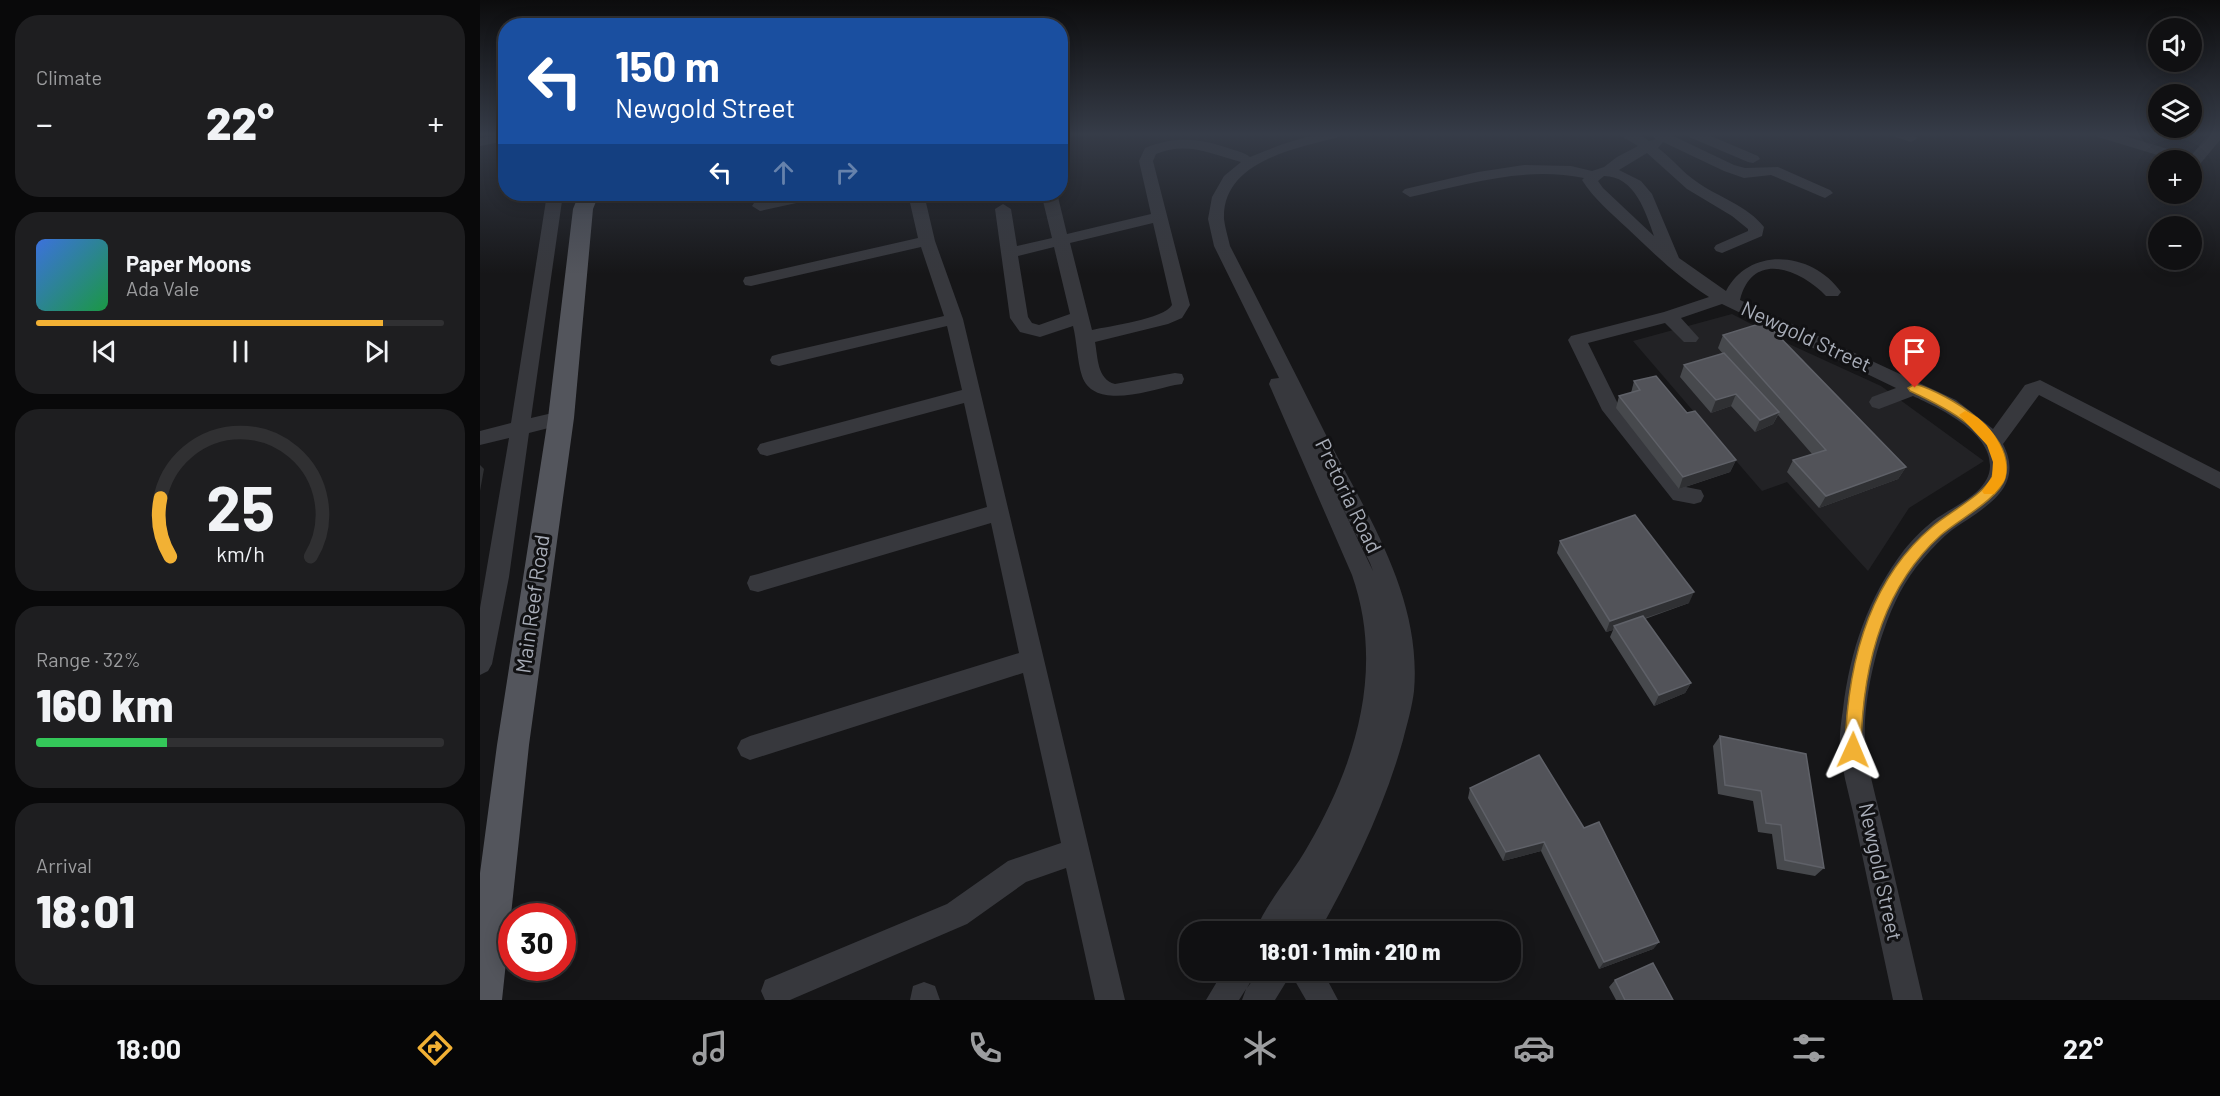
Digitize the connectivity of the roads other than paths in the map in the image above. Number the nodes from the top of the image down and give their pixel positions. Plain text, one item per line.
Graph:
1 (1600, 180) edge
2 (1151, 181) edge
3 (1216, 181) edge
4 (1463, 181) edge
5 (1620, 181) edge
6 (1685, 181) edge
7 (1797, 181) edge
8 (1410, 192) dead end
9 (1825, 193) dead end
10 (554, 201) edge
11 (584, 201) edge
12 (785, 201) edge
13 (918, 201) edge
14 (1051, 201) edge
15 (760, 206) dead end
16 (1003, 209) dead end
17 (1160, 217) junction
18 (927, 241) junction
19 (1060, 242) junction
20 (1722, 248) dead end
21 (1009, 253) junction
22 (1671, 258) junction
23 (751, 281) dead end
24 (1832, 292) dead end
25 (1727, 300) junction
26 (1669, 316) junction
27 (1080, 317) junction
28 (954, 319) junction
29 (1085, 338) junction
30 (1690, 338) dead end
31 (779, 360) dead end
32 (1175, 379) dead end
33 (1915, 388) junction
34 (972, 394) junction
35 (1879, 402) dead end
36 (561, 418) junction
37 (519, 428) junction
38 (480, 438) edge
39 (1993, 443) junction
40 (767, 449) dead end
41 (2220, 482) edge
42 (1694, 496) dead end
43 (1000, 512) junction
44 (489, 580) edge
45 (1376, 580) junction
46 (758, 583) dead end
47 (1033, 659) junction
48 (480, 664) edge
49 (750, 748) dead end
50 (1077, 851) junction
51 (1277, 921) edge
52 (1309, 921) edge
53 (1234, 981) edge
54 (1270, 981) edge
55 (1311, 981) edge
56 (776, 991) dead end
57 (483, 1000) edge
58 (1110, 1000) edge
59 (1221, 1000) edge
60 (1257, 1000) edge
61 (1323, 1000) edge
62 (1908, 1000) edge

1 - 22 street, Newgold Street
2 - 17 street
3 - 45 street, Pretoria Road
4 - 8 street
5 - 22 street
6 - 20 street
7 - 9 street
10 - 37 street, Main Reef Road
11 - 36 main road, Main Reef Road
12 - 15 street
13 - 18 street
14 - 19 street
16 - 21 street
17 - 19 street
17 - 29 street
18 - 23 street
18 - 28 street
19 - 21 street
19 - 27 street
21 - 27 street
22 - 25 street, Newgold Street
24 - 25 street
25 - 26 street
25 - 33 street, Newgold Street
26 - 30 street
26 - 42 street
27 - 29 street
28 - 31 street
28 - 34 street
29 - 32 street
33 - 35 street
33 - 39 street, Newgold Street
34 - 40 street
34 - 43 street
36 - 37 street
36 - 57 main road, Main Reef Road
37 - 38 street
37 - 44 street, Main Reef Road
39 - 41 street
39 - 62 street, Newgold Street
43 - 46 street
43 - 47 street
44 - 48 street, Main Reef Road
45 - 51 street, Pretoria Road
45 - 52 street, Pretoria Road
47 - 49 street
47 - 50 street
50 - 56 street
50 - 58 street
53 - 59 street
54 - 60 street
55 - 61 street

